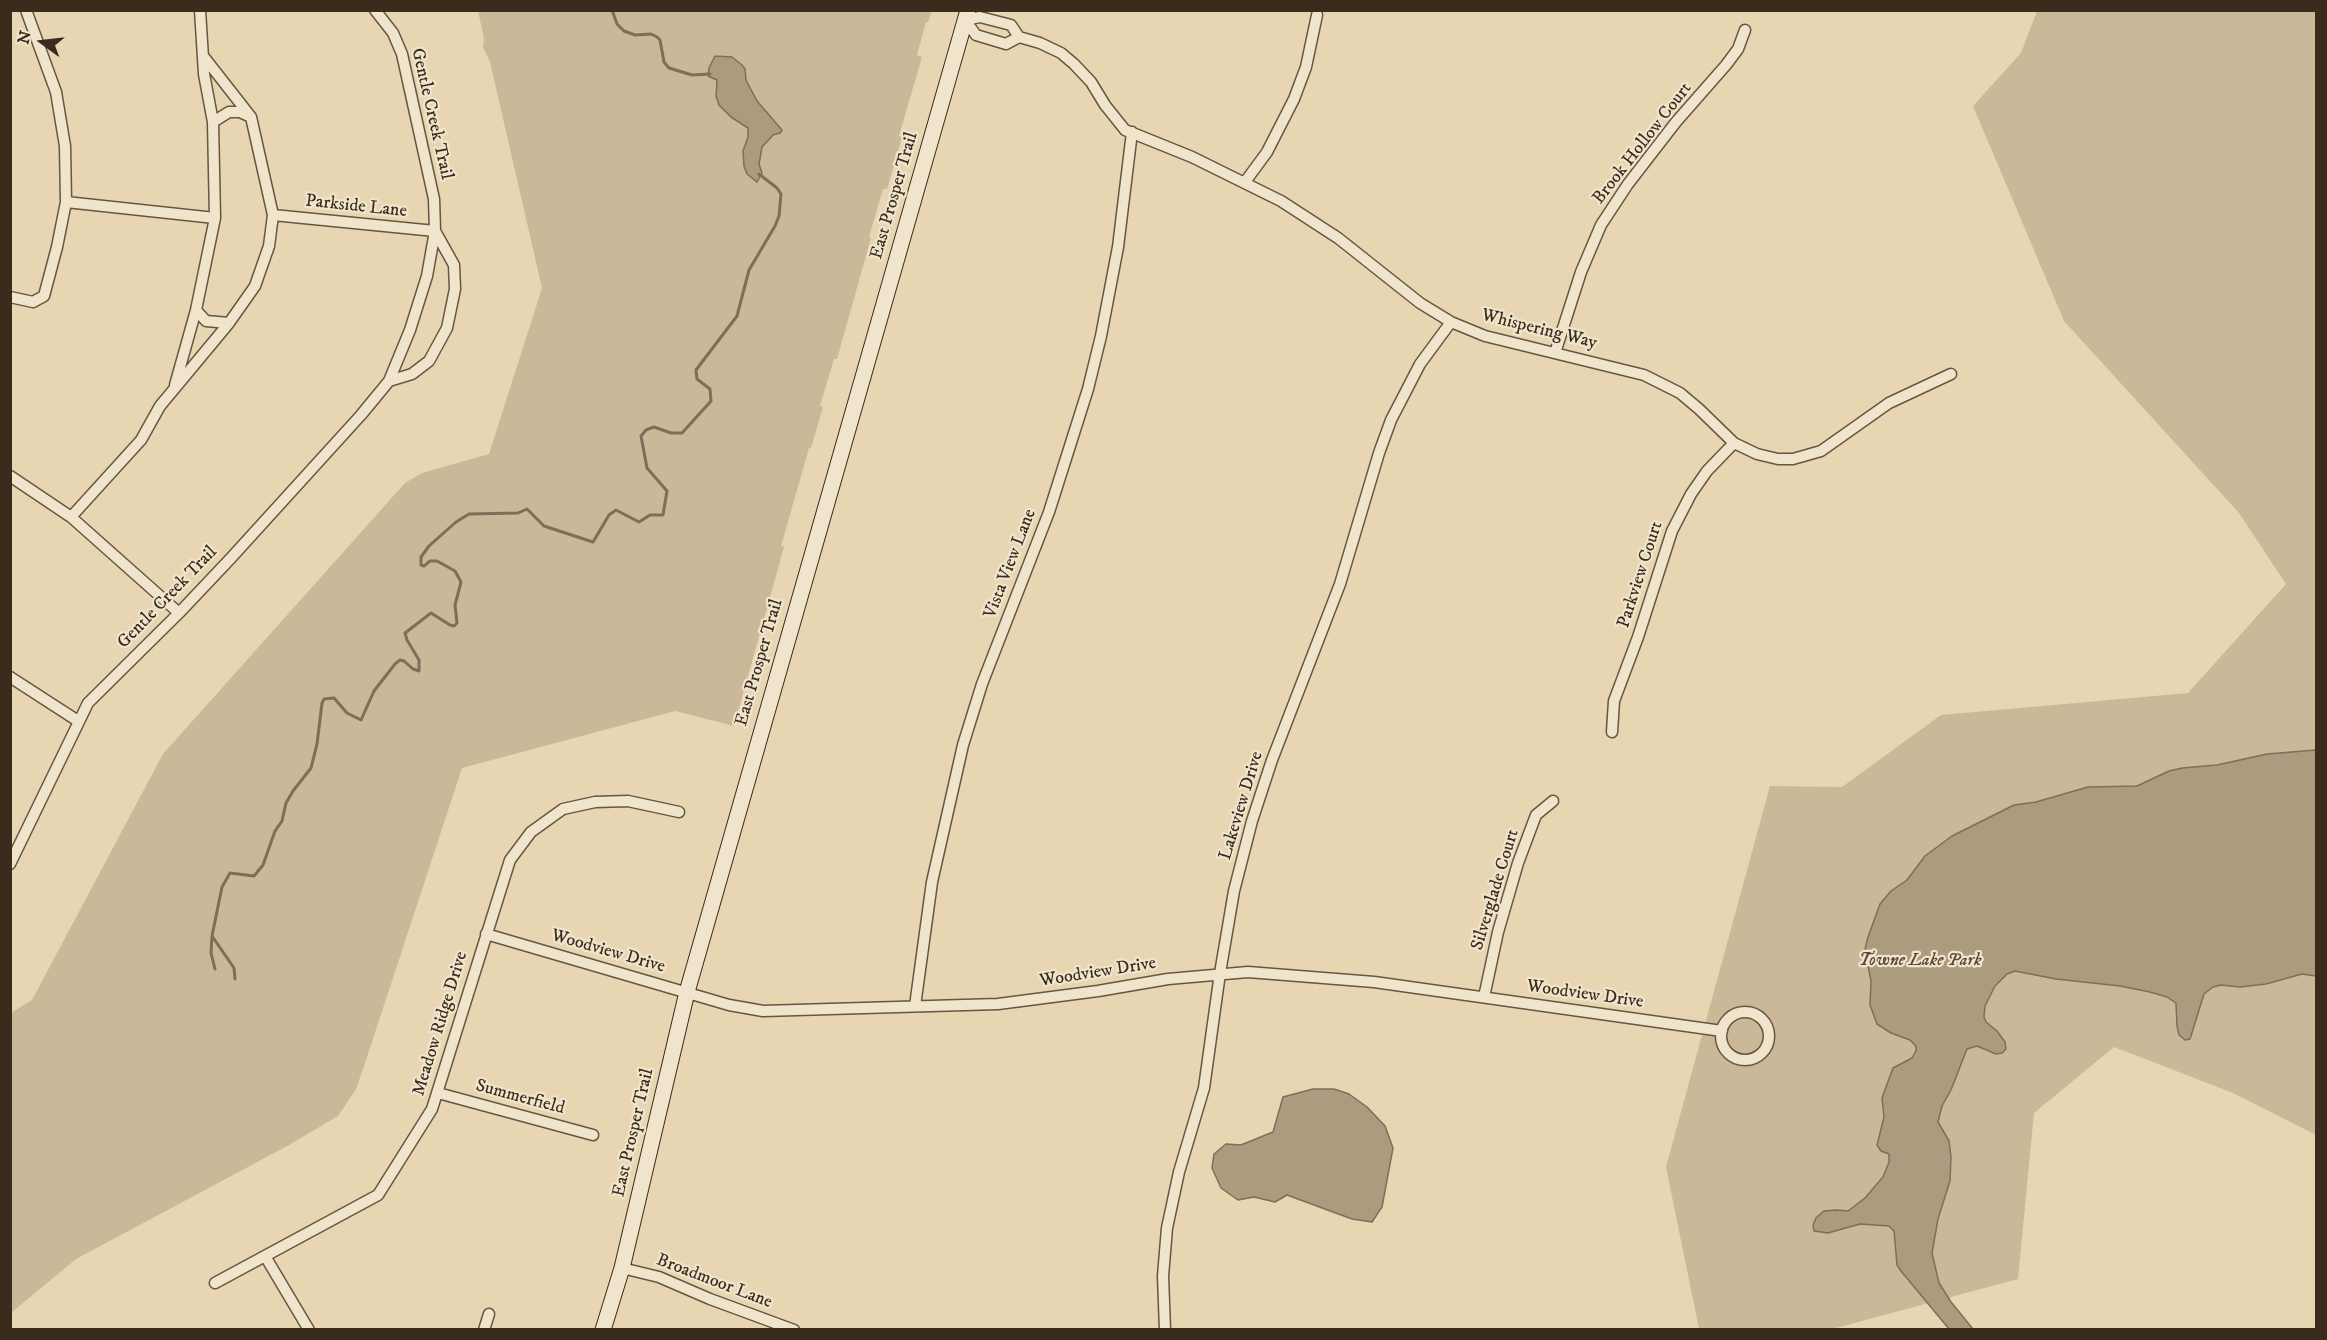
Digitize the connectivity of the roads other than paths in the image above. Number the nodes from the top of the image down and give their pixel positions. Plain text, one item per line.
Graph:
1 (26, 10) edge
2 (200, 10) edge
3 (375, 10) edge
4 (967, 15) edge
5 (1317, 15) dead end
6 (1745, 30) dead end
7 (1019, 37) junction
8 (204, 57) junction
9 (251, 117) junction
10 (213, 122) junction
11 (1132, 132) junction
12 (1245, 182) junction
13 (66, 202) junction
14 (273, 215) junction
15 (215, 218) junction
16 (435, 231) junction
17 (10, 297) edge
18 (196, 310) junction
19 (1451, 322) junction
20 (230, 323) junction
21 (1555, 353) junction
22 (1951, 374) dead end
23 (389, 381) junction
24 (174, 389) junction
25 (1734, 443) junction
26 (10, 476) edge
27 (72, 517) junction
28 (179, 613) junction
29 (10, 676) edge
30 (78, 721) junction
31 (1612, 732) dead end
32 (1554, 801) dead end
33 (680, 812) dead end
34 (10, 864) edge
35 (486, 934) junction
36 (1220, 974) junction
37 (687, 992) junction
38 (1484, 998) junction
39 (915, 1006) junction
40 (1722, 1031) junction
41 (438, 1093) junction
42 (593, 1135) dead end
43 (265, 1256) junction
44 (622, 1268) junction
45 (215, 1283) dead end
46 (489, 1314) dead end
47 (309, 1329) edge
48 (484, 1329) edge
49 (603, 1329) edge
50 (794, 1329) edge
51 (1165, 1329) edge

1 - 13 street
2 - 8 street
3 - 16 street, Gentle Creek Trail
4 - 7 street, Whispering Way
4 - 7 street, Whispering Way
4 - 37 main road, East Prosper Trail
5 - 12 street
6 - 21 street, Brook Hollow Court
7 - 11 street, Whispering Way
8 - 9 street
8 - 10 street
9 - 10 street
9 - 14 street
10 - 15 street
11 - 12 street, Whispering Way
11 - 39 street, Vista View Lane
12 - 19 street, Whispering Way
13 - 15 street
13 - 17 street
14 - 16 street, Parkside Lane
14 - 20 street
15 - 18 street
16 - 23 street, Gentle Creek Trail
16 - 23 street, Gentle Creek Trail
18 - 20 street
18 - 24 street
19 - 21 street, Whispering Way
19 - 36 street, Lakeview Drive
20 - 24 street
21 - 25 street, Whispering Way
22 - 25 street, Whispering Way
23 - 28 street, Gentle Creek Trail
24 - 27 street
25 - 31 street, Parkview Court
26 - 27 street
27 - 28 street
28 - 30 street, Gentle Creek Trail
29 - 30 street
30 - 34 street, Gentle Creek Trail
32 - 38 street, Silverglade Court
33 - 35 street, Meadow Ridge Drive
35 - 37 street, Woodview Drive
35 - 41 street, Meadow Ridge Drive
36 - 38 street, Woodview Drive
36 - 39 street, Woodview Drive
36 - 51 street, Lakeview Drive
37 - 39 street, Woodview Drive
37 - 44 main road, East Prosper Trail
38 - 40 street, Woodview Drive
40 - 40 street
41 - 42 street, Summerfield
41 - 43 street, Meadow Ridge Drive
43 - 45 street, Meadow Ridge Drive
43 - 47 street
44 - 49 main road, East Prosper Trail
44 - 50 street, Broadmoor Lane
46 - 48 street

